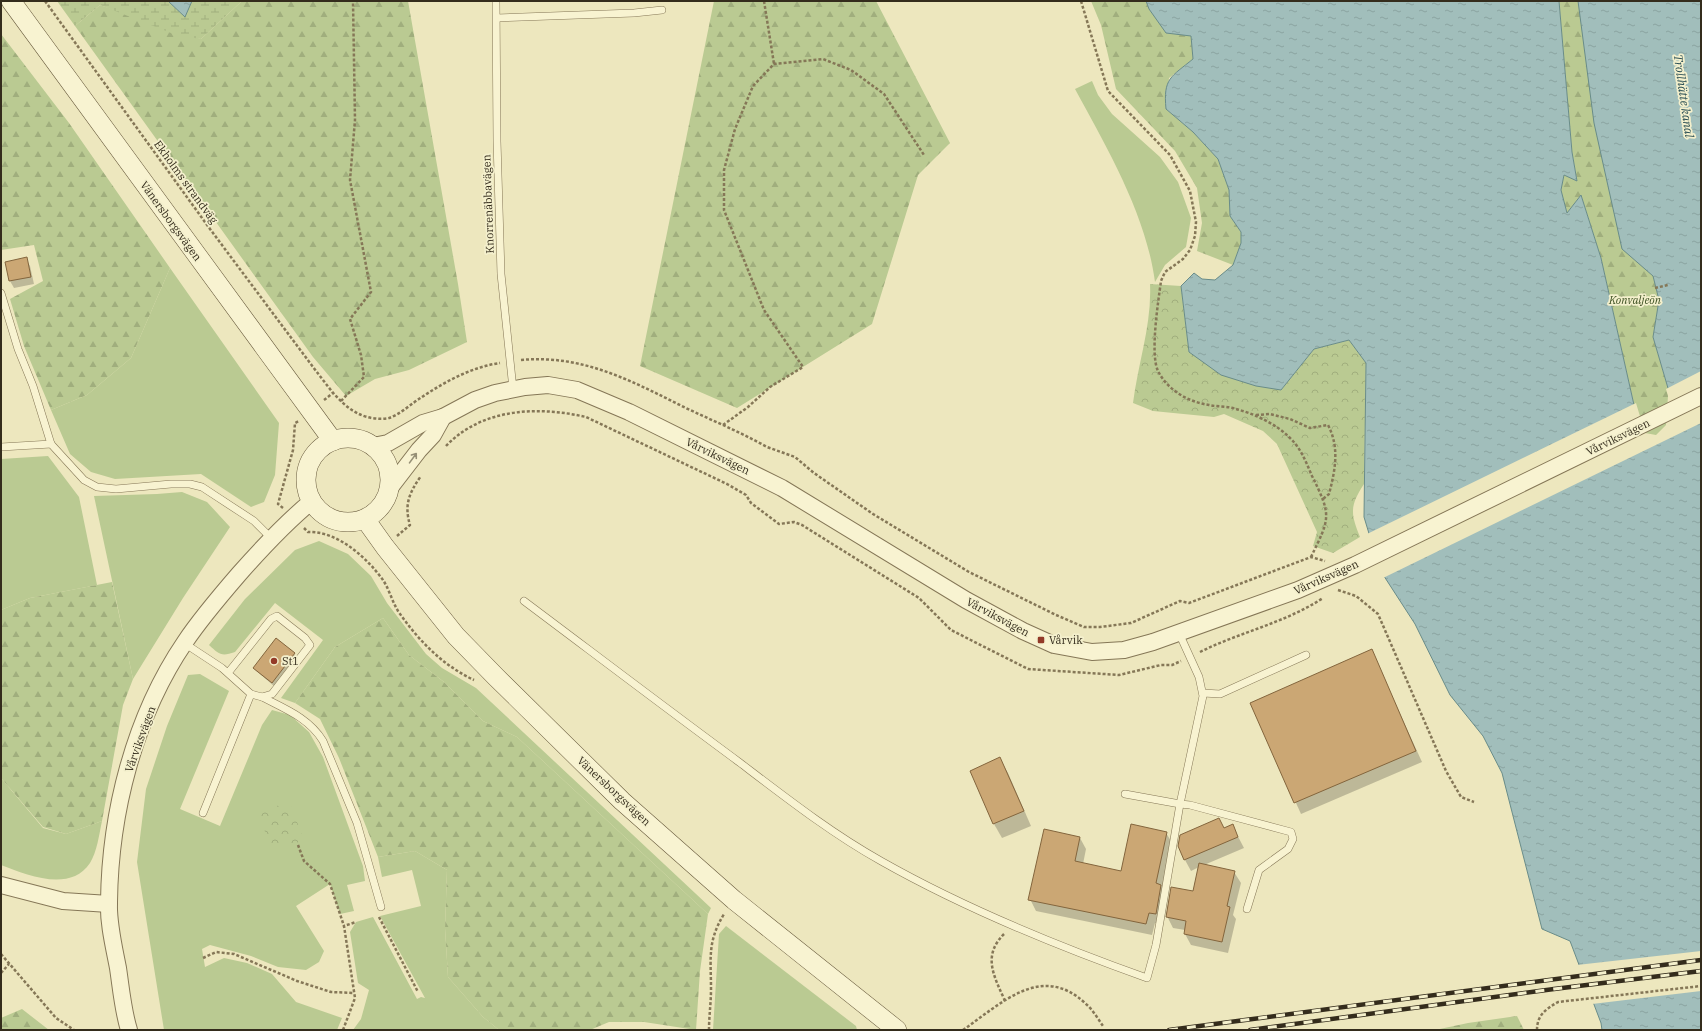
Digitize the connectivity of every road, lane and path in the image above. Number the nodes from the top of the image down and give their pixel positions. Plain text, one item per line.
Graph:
1 (11, 1) edge
2 (45, 1) edge
3 (353, 1) edge
4 (496, 1) edge
5 (764, 1) edge
6 (1081, 1) edge
7 (662, 10) dead end
8 (497, 18) junction
9 (774, 64) junction
10 (924, 155) dead end
11 (1668, 285) dead end
12 (1655, 288) dead end
13 (1, 293) edge
14 (510, 361) junction
15 (513, 390) junction
16 (1701, 396) edge
17 (341, 401) junction
18 (1255, 415) junction
19 (443, 417) junction
20 (489, 419) dead end
21 (723, 426) junction
22 (333, 441) junction
23 (51, 444) junction
24 (1, 446) edge
25 (372, 446) junction
26 (444, 448) dead end
27 (423, 473) dead end
28 (389, 489) junction
29 (1323, 499) junction
30 (312, 501) junction
31 (365, 519) junction
32 (271, 538) junction
33 (384, 547) junction
34 (1311, 557) junction
35 (1329, 562) dead end
36 (1336, 589) dead end
37 (524, 601) dead end
38 (1179, 633) junction
39 (184, 642) junction
40 (1306, 655) dead end
41 (228, 673) junction
42 (1203, 693) junction
43 (251, 694) junction
44 (262, 697) junction
45 (1125, 794) dead end
46 (1474, 802) dead end
47 (1180, 804) junction
48 (203, 813) dead end
49 (298, 845) dead end
50 (1, 885) edge
51 (109, 904) junction
52 (381, 907) joint
53 (1247, 909) dead end
54 (726, 912) dead end
55 (356, 922) dead end
56 (1010, 923) junction
57 (344, 926) junction
58 (1, 954) edge
59 (203, 958) dead end
60 (8, 964) junction
61 (1, 973) edge
62 (1701, 986) edge
63 (418, 992) dead end
64 (354, 993) junction
65 (1005, 1001) junction
66 (1103, 1026) dead end
67 (74, 1030) edge
68 (129, 1030) edge
69 (343, 1030) edge
70 (709, 1030) edge
71 (897, 1030) edge
72 (963, 1030) edge
73 (1537, 1030) edge

1 - 22 main road, Vänersborgsvägen
2 - 17 path, Ekholms strandväg
3 - 17 path
4 - 8 lane, Knorrenäbbavägen
5 - 9 path
6 - 18 path
7 - 8 lane
8 - 14 lane, Knorrenäbbavägen
9 - 10 path
9 - 21 path
11 - 12 path
13 - 23 lane
14 - 15 lane, Knorrenäbbavägen
14 - 17 path, Ekholms strandväg
14 - 21 path, Ekholms strandväg
15 - 19 street, Vårviksvägen
15 - 38 street, Vårviksvägen
16 - 38 street, Vårviksvägen
18 - 29 path
18 - 29 path
19 - 25 street, Vårviksvägen
28 -> 19 street
20 - 26 path
21 - 34 path, Ekholms strandväg
22 - 25 main road
22 - 30 main road
23 - 24 lane
23 - 32 lane
25 - 28 main road
27 - 33 path
28 - 31 main road
29 - 34 path
30 - 31 main road
30 - 32 street, Vårviksvägen
31 - 33 main road, Vänersborgsvägen
32 - 39 street, Vårviksvägen
33 - 71 main road, Vänersborgsvägen
34 - 35 path
36 - 46 path
37 - 56 lane
38 - 42 lane
39 - 41 lane
39 - 51 street, Vårviksvägen
40 - 42 lane
41 - 43 lane
41 - 44 lane
42 - 47 lane
43 - 44 lane
43 - 48 lane
44 - 52 lane
45 - 47 lane
47 - 53 lane
47 - 56 lane
49 - 57 path
50 - 51 street
51 - 68 street, Vårviksvägen
52 - 63 path
54 - 70 path
55 - 57 path
56 - 65 path
57 - 64 path
58 - 60 path
59 - 64 path
60 - 61 path
60 - 67 path
62 - 73 path
64 - 69 path
65 - 66 path
65 - 72 path

